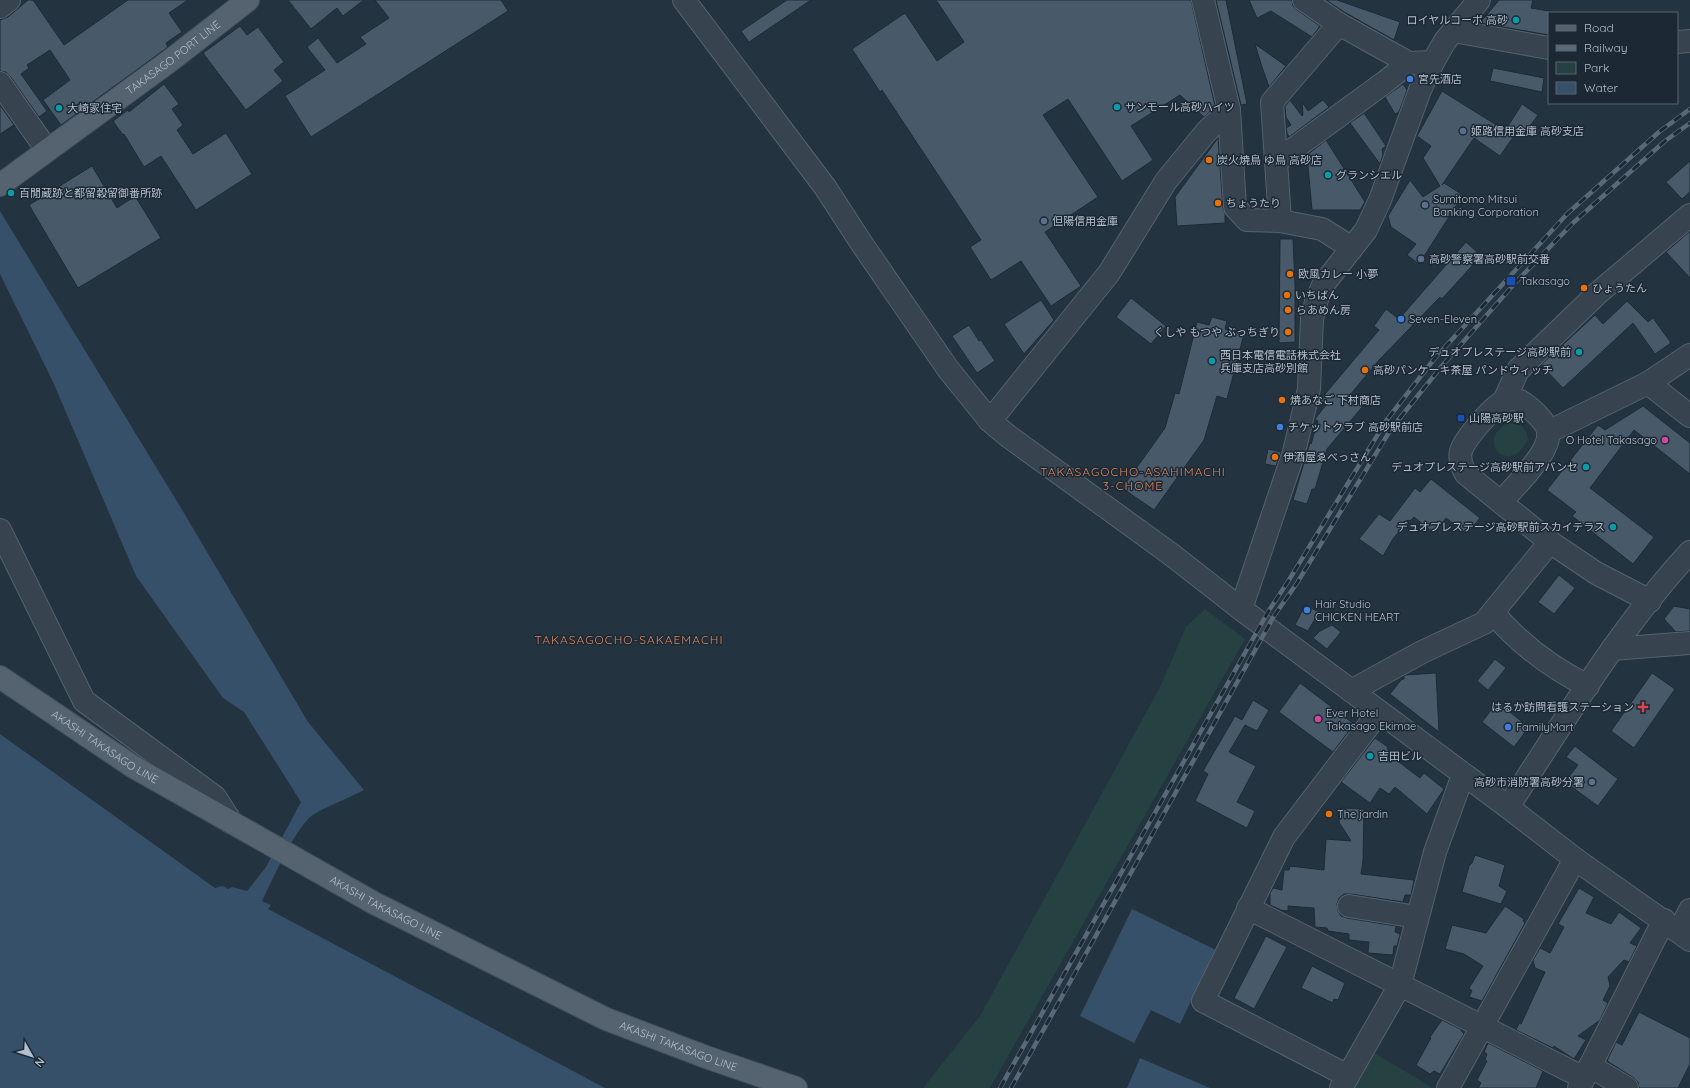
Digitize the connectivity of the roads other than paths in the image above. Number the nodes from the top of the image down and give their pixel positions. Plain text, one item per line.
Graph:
1 (9, 0) edge
2 (248, 0) edge
3 (684, 0) edge
4 (1203, 0) edge
5 (1304, 0) edge
6 (1478, 0) edge
7 (0, 7) edge
8 (1339, 24) junction
9 (1453, 31) junction
10 (1690, 41) edge
11 (1678, 42) edge
12 (1548, 48) edge
13 (1433, 62) junction
14 (1409, 63) junction
15 (3, 87) edge
16 (1228, 110) junction
17 (47, 150) junction
18 (1277, 161) junction
19 (0, 185) edge
20 (1690, 215) edge
21 (1280, 221) junction
22 (1352, 248) junction
23 (1690, 354) edge
24 (1648, 383) junction
25 (1504, 401) junction
26 (1690, 416) edge
27 (990, 421) junction
28 (1548, 432) junction
29 (1501, 502) junction
30 (0, 530) edge
31 (1550, 542) junction
32 (1690, 552) edge
33 (1650, 601) junction
34 (1241, 609) junction
35 (1493, 613) junction
36 (1690, 643) edge
37 (1612, 649) junction
38 (0, 677) edge
39 (1588, 686) junction
40 (1351, 691) junction
41 (1378, 712) junction
42 (1463, 775) junction
43 (1508, 807) junction
44 (231, 822) junction
45 (1575, 859) junction
46 (1349, 906) dead end
47 (1248, 908) junction
48 (1690, 910) edge
49 (1417, 917) junction
50 (1678, 931) edge
51 (1400, 985) junction
52 (1482, 1025) junction
53 (1584, 1077) edge
54 (1344, 1082) edge
55 (796, 1088) edge
56 (1448, 1088) edge
57 (1627, 1088) edge

1 - 7 street
2 - 17 main road, TAKASAGO PORT LINE
3 - 27 street
4 - 16 street
5 - 8 street
6 - 9 street
8 - 14 street
8 - 18 street
9 - 12 street
9 - 13 street
10 - 11 street
13 - 14 street
13 - 22 street
14 - 18 street
15 - 17 street
16 - 21 street
16 - 27 street
17 - 19 main road, TAKASAGO PORT LINE
18 - 21 street
20 - 25 street
21 - 22 street
22 - 34 street
23 - 24 street
24 - 26 street
24 - 28 street
25 - 28 street
25 - 29 street
27 - 34 street
28 - 29 street
29 - 31 street
30 - 44 street
31 - 33 street
31 - 35 street
32 - 33 street
33 - 37 street
34 - 40 street
35 - 39 street
35 - 40 street
36 - 37 street
37 - 39 street
38 - 44 main road, AKASHI TAKASAGO LINE
39 - 43 street
40 - 41 street
41 - 42 street
41 - 47 street
42 - 43 street
42 - 49 street
43 - 45 street
44 - 55 main road, AKASHI TAKASAGO LINE
45 - 50 street
45 - 52 street
46 - 49 street
47 - 51 street
47 - 54 street
48 - 50 street
49 - 51 street
50 - 53 street
51 - 52 street
51 - 54 street
52 - 53 street
52 - 56 street
53 - 57 street

